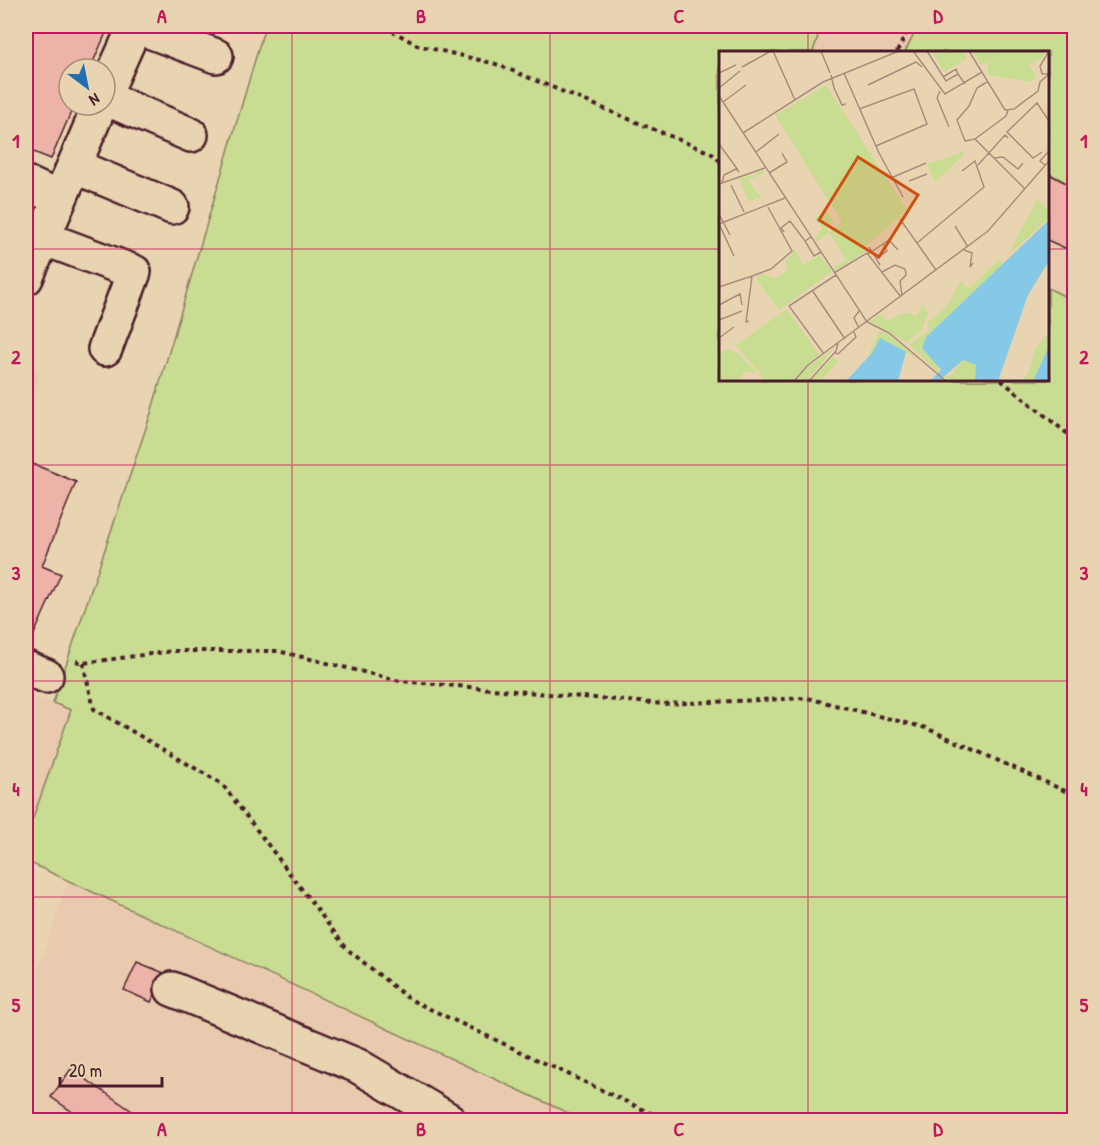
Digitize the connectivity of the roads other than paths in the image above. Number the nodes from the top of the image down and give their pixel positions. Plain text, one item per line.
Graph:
1 (135, 26) edge
2 (216, 56) dead end
3 (117, 68) edge
4 (117, 101) edge
5 (95, 117) edge
6 (191, 135) dead end
7 (74, 166) junction
8 (26, 183) edge
9 (60, 199) junction
10 (172, 207) dead end
11 (43, 238) junction
12 (26, 278) edge
13 (105, 350) dead end
14 (172, 989) dead end
15 (449, 1120) edge

1 - 2 lane
1 - 3 lane
4 - 6 lane
5 - 7 lane
7 - 9 lane
7 - 10 lane
8 - 9 lane
9 - 11 lane
11 - 12 lane
11 - 13 lane
14 - 15 lane

